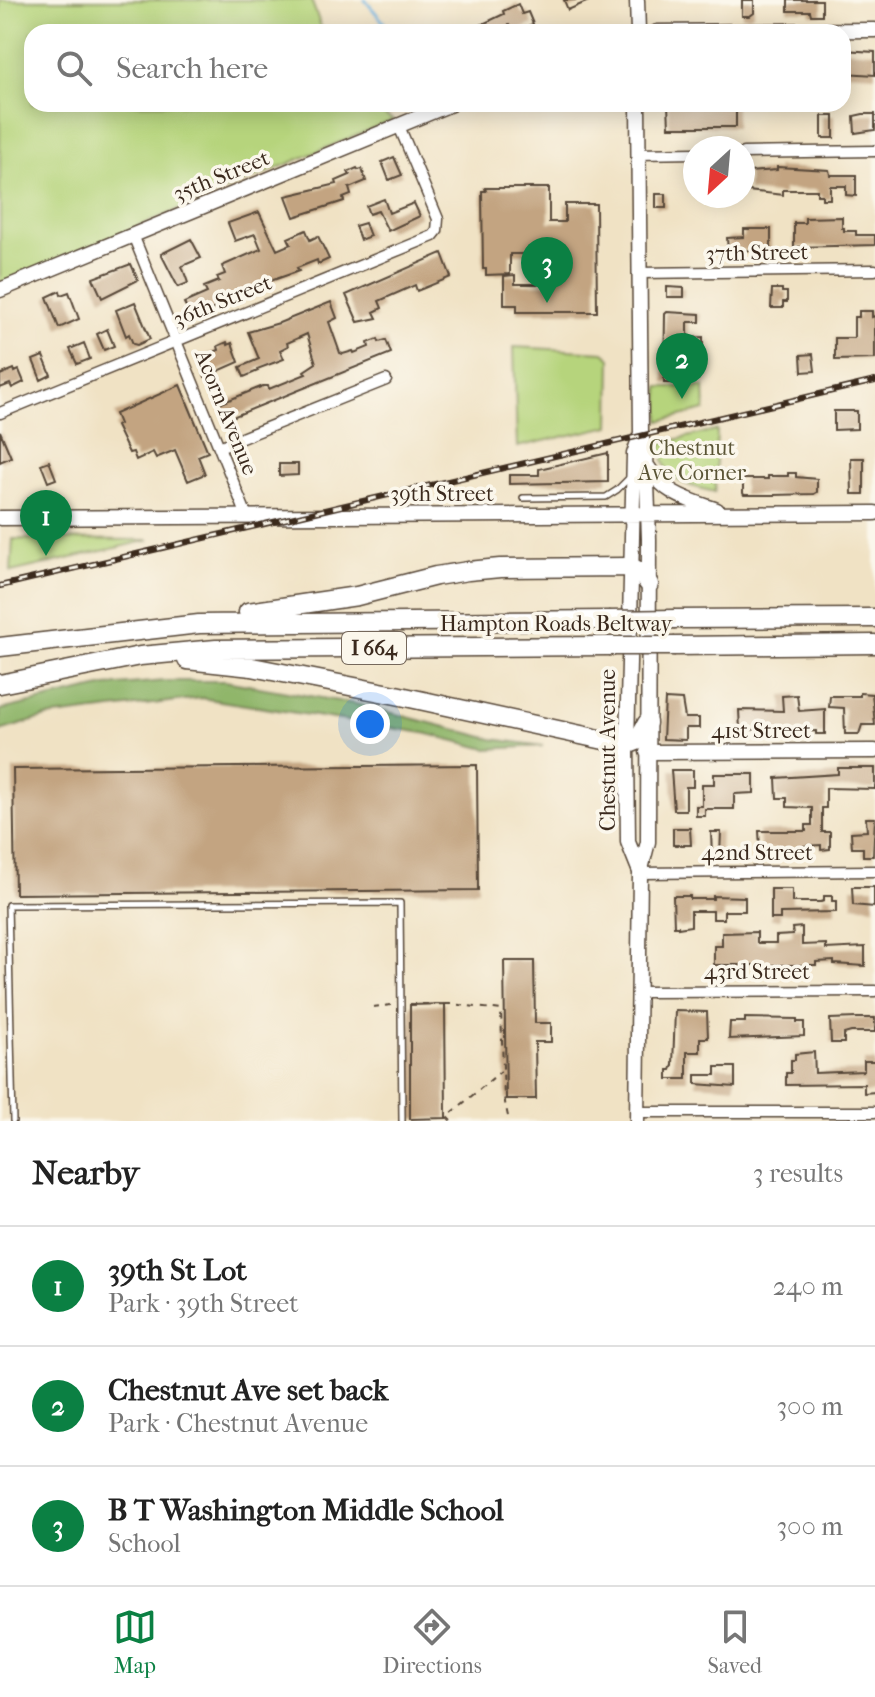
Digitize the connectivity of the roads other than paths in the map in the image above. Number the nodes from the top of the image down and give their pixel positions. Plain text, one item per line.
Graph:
1 (637, 0) edge
2 (638, 24) edge
3 (851, 30) edge
4 (875, 30) edge
5 (432, 112) edge
6 (638, 112) edge
7 (399, 126) junction
8 (875, 151) edge
9 (683, 153) edge
10 (755, 153) edge
11 (638, 154) junction
12 (133, 235) junction
13 (875, 270) edge
14 (639, 273) junction
15 (4, 288) edge
16 (176, 341) junction
17 (386, 380) dead end
18 (0, 413) edge
19 (641, 435) junction
20 (219, 447) junction
21 (647, 465) junction
22 (634, 474) junction
23 (570, 497) junction
24 (523, 498) dead end
25 (875, 513) edge
26 (728, 514) junction
27 (632, 515) junction
28 (649, 515) junction
29 (247, 516) junction
30 (572, 516) junction
31 (4, 518) edge
32 (631, 567) junction
33 (649, 584) junction
34 (875, 618) edge
35 (158, 627) junction
36 (875, 644) edge
37 (0, 647) edge
38 (140, 656) junction
39 (0, 684) edge
40 (647, 723) junction
41 (627, 745) junction
42 (875, 751) edge
43 (647, 752) junction
44 (875, 871) edge
45 (640, 873) junction
46 (875, 991) edge
47 (640, 992) junction
48 (875, 1112) edge
49 (637, 1117) edge
50 (13, 1121) edge
51 (402, 1121) edge

1 - 2 main road
3 - 4 main road
5 - 7 main road, 35th Street
6 - 11 main road, Chestnut Avenue
7 - 12 main road, 35th Street
7 - 16 street, 36th Street
8 - 10 street
9 - 11 street
11 - 14 main road, Chestnut Avenue
12 - 15 main road, 35th Street
12 - 16 street, Acorn Avenue
13 - 14 street, 37th Street
14 - 19 main road, Chestnut Avenue
16 - 18 street, 36th Street
16 - 20 street, Acorn Avenue
17 - 20 street
19 - 21 main road, Chestnut Avenue
19 - 22 main road, Chestnut Avenue
20 - 29 street, Acorn Avenue
21 - 26 main road
21 - 28 main road, Chestnut Avenue
22 - 23 lane
22 - 27 main road, Chestnut Avenue
23 - 24 lane
23 - 30 lane
25 - 26 main road, 39th Street
26 - 28 main road, 39th Street
27 - 28 main road, 39th Street
27 - 30 main road, 39th Street
27 - 32 main road, Chestnut Avenue
28 - 33 main road, Chestnut Avenue
29 - 30 main road, 39th Street
29 - 31 main road, 39th Street
32 - 33 highway
32 - 35 highway
32 - 41 main road, Chestnut Avenue
33 - 40 main road, Chestnut Avenue
34 - 35 highway, Hampton Roads Beltway / I 664, bridge
35 - 37 highway, Hampton Roads Beltway / I 664
36 - 38 highway, Hampton Roads Beltway / I 664, bridge
38 - 39 highway, Hampton Roads Beltway / I 664
38 - 41 highway
40 - 41 highway
40 - 43 main road, Chestnut Avenue
41 - 45 main road, Chestnut Avenue
42 - 43 main road, 41st Street
43 - 45 main road, Chestnut Avenue
44 - 45 street, 42nd Street
45 - 47 main road, Chestnut Avenue
46 - 47 street, 43rd Street
47 - 49 main road, Chestnut Avenue
48 - 49 street
50 - 51 lane

